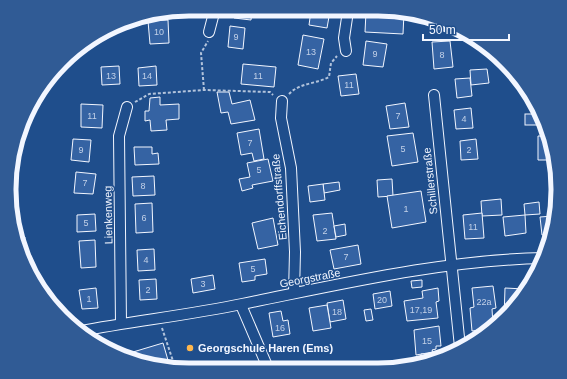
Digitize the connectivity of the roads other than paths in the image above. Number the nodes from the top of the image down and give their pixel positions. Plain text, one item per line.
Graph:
1 (213, 16) edge
2 (347, 16) edge
3 (209, 32) road end
4 (346, 51) road end
5 (434, 95) dead end
6 (282, 101) road end
7 (127, 107) road end
8 (537, 258) edge
9 (451, 265) junction
10 (294, 293) junction
11 (241, 305) junction
12 (121, 323) junction
13 (87, 330) edge
14 (459, 342) edge
15 (266, 363) edge

1 - 3 street
2 - 4 street
5 - 9 street, Schillerstraße
6 - 10 street, Eichendorffstraße
7 - 12 street, Lienkenweg
8 - 9 street, Georgstraße
9 - 10 street, Georgstraße
9 - 14 street, Schillerstraße
10 - 11 street, Georgstraße
11 - 12 street, Georgstraße
11 - 15 street
12 - 13 street, Georgstraße

